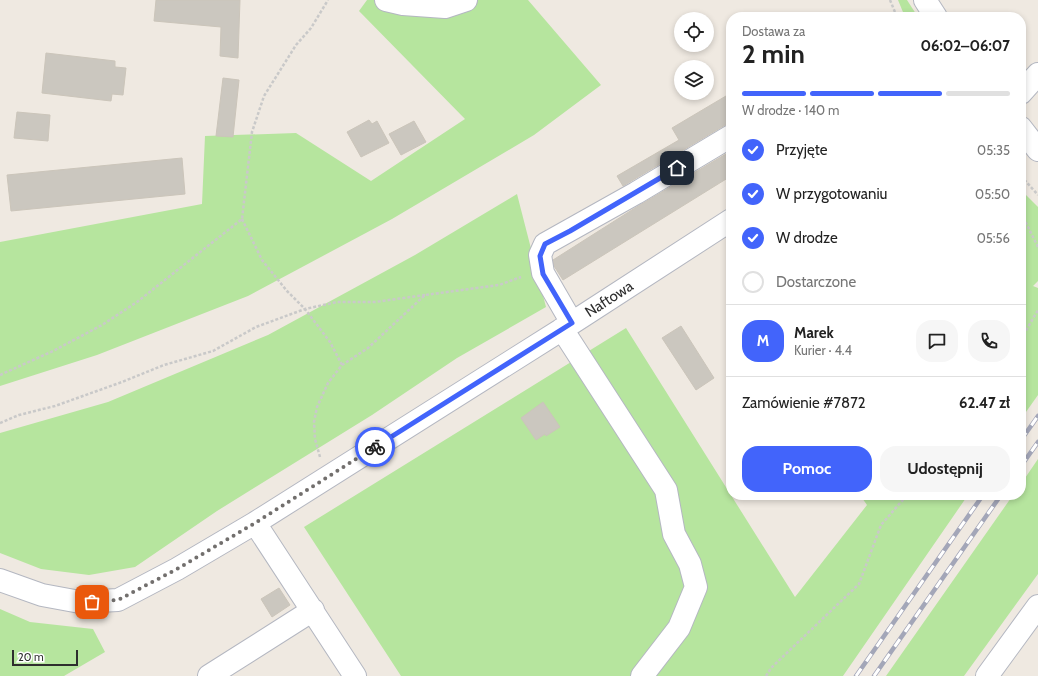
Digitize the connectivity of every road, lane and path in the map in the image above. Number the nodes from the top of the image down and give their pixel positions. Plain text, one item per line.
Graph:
1 (328, 0) edge
2 (386, 0) edge
3 (466, 0) edge
4 (890, 0) edge
5 (925, 0) edge
6 (895, 12) edge
7 (933, 12) edge
8 (1038, 74) edge
9 (1026, 87) edge
10 (1026, 134) edge
11 (726, 139) edge
12 (1038, 150) edge
13 (1026, 182) edge
14 (1038, 195) edge
15 (242, 219) junction
16 (726, 223) edge
17 (1026, 223) edge
18 (1038, 247) edge
19 (543, 274) junction
20 (425, 296) junction
21 (305, 309) junction
22 (1038, 310) edge
23 (567, 326) junction
24 (1026, 331) edge
25 (342, 365) junction
26 (0, 374) edge
27 (0, 423) edge
28 (321, 460) dead end
29 (903, 500) edge
30 (255, 523) junction
31 (0, 580) edge
32 (1038, 606) edge
33 (313, 610) junction
34 (209, 676) edge
35 (355, 676) edge
36 (642, 676) edge
37 (766, 676) edge
38 (987, 676) edge

1 - 15 path
2 - 3 street
4 - 6 path
5 - 7 street
8 - 9 street
10 - 12 street
11 - 19 street
13 - 14 path
15 - 21 path
15 - 26 path
16 - 23 street, Naftowa
17 - 18 path
19 - 20 path
19 - 23 street
20 - 21 path
20 - 25 path
21 - 25 path
21 - 27 path
22 - 24 path
23 - 30 street, Naftowa
23 - 36 street
25 - 28 path
29 - 37 path
30 - 31 street, Naftowa
30 - 33 street
32 - 38 street
33 - 34 street
33 - 35 street

